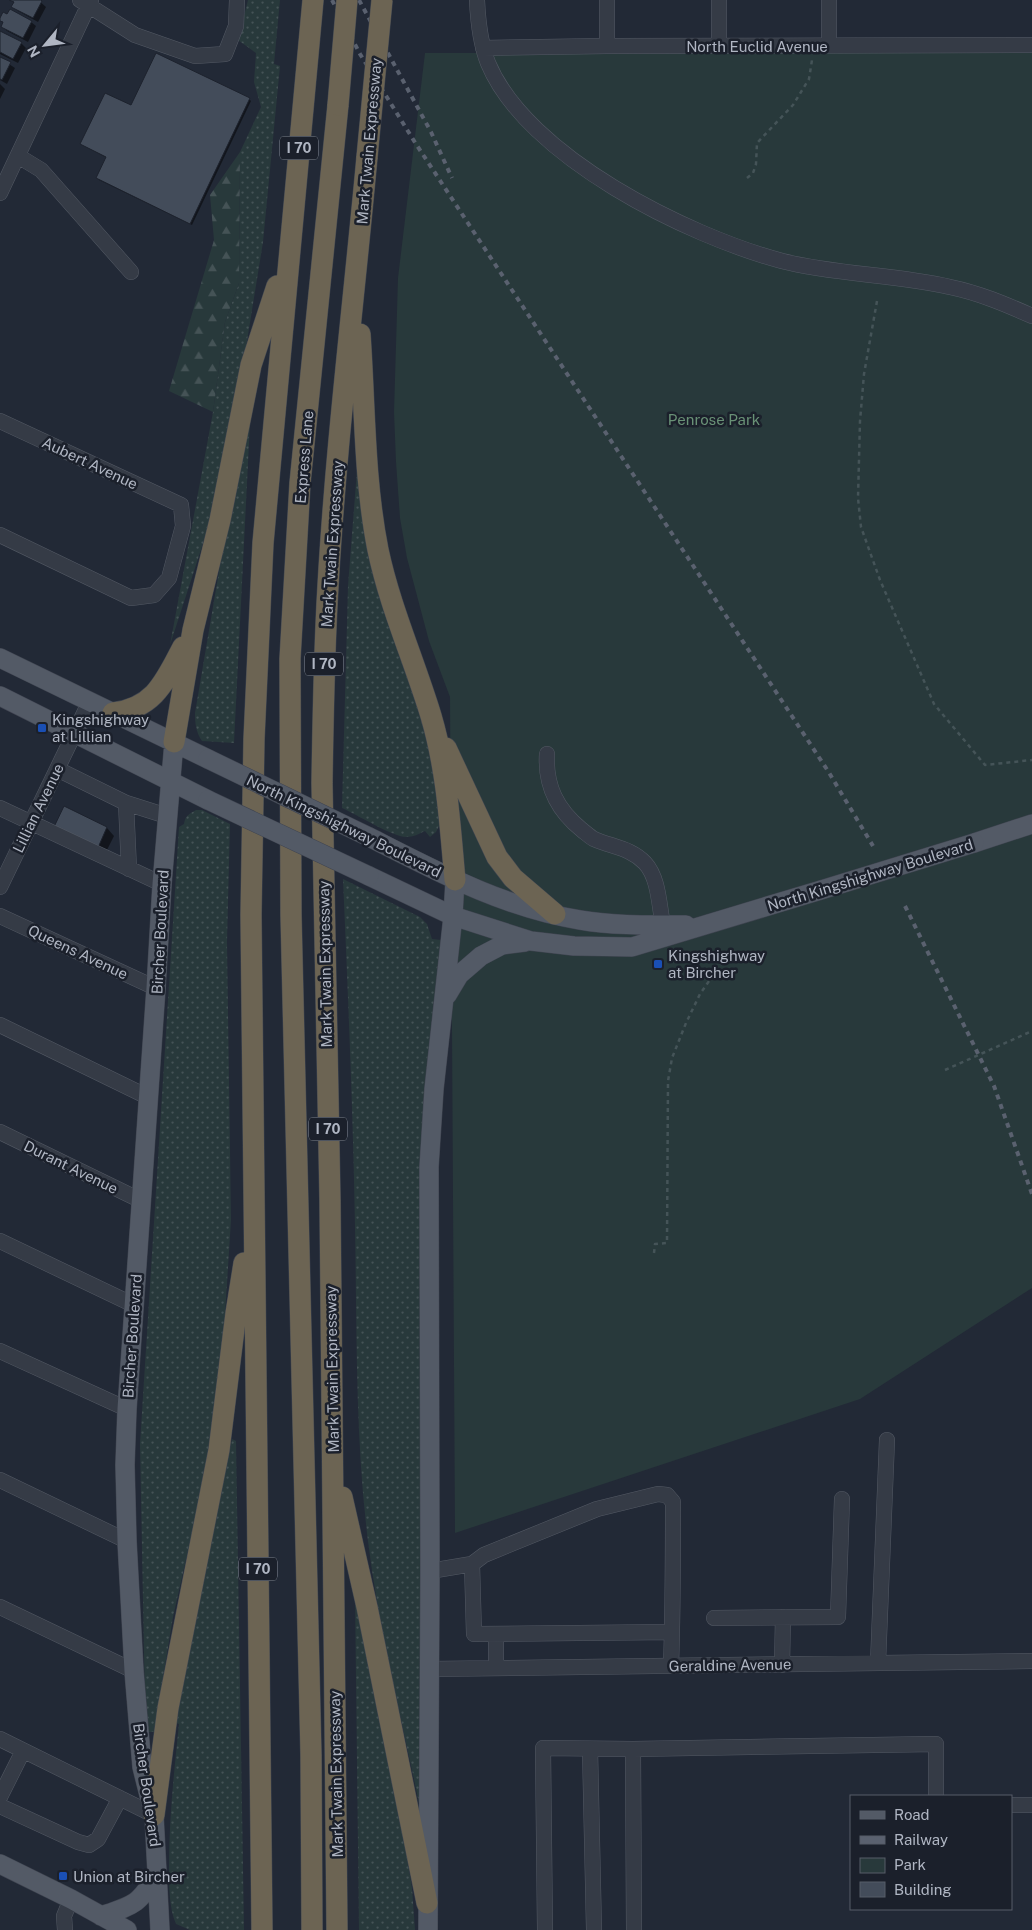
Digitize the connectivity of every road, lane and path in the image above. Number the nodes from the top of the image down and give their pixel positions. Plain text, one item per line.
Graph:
1 (236, 0) edge
2 (313, 0) edge
3 (348, 0) edge
4 (382, 0) edge
5 (476, 0) edge
6 (607, 0) edge
7 (719, 0) edge
8 (829, 0) edge
9 (87, 2) edge
10 (829, 45) junction
11 (1032, 45) edge
12 (607, 46) junction
13 (719, 46) junction
14 (483, 48) junction
15 (812, 60) dead end
16 (18, 156) junction
17 (747, 178) dead end
18 (0, 193) edge
19 (290, 245) junction
20 (357, 271) junction
21 (131, 272) dead end
22 (877, 301) dead end
23 (1032, 316) edge
24 (0, 421) edge
25 (0, 535) edge
26 (193, 630) junction
27 (0, 658) edge
28 (0, 696) edge
29 (90, 702) junction
30 (113, 712) junction
31 (431, 716) junction
32 (75, 733) junction
33 (174, 742) junction
34 (547, 754) dead end
35 (1032, 760) edge
36 (57, 769) junction
37 (170, 782) junction
38 (126, 803) junction
39 (0, 808) edge
40 (167, 816) junction
41 (31, 823) junction
42 (1032, 824) edge
43 (129, 869) junction
44 (454, 880) junction
45 (162, 884) junction
46 (0, 887) edge
47 (555, 914) junction
48 (0, 916) edge
49 (453, 916) junction
50 (663, 925) junction
51 (707, 925) junction
52 (531, 942) junction
53 (725, 958) dead end
54 (156, 988) junction
55 (444, 1001) junction
56 (0, 1025) edge
57 (1032, 1031) edge
58 (945, 1070) dead end
59 (148, 1097) junction
60 (0, 1132) edge
61 (142, 1201) junction
62 (254, 1208) junction
63 (0, 1241) edge
64 (654, 1254) dead end
65 (134, 1304) junction
66 (0, 1350) edge
67 (127, 1409) junction
68 (887, 1440) dead end
69 (333, 1455) junction
70 (0, 1480) edge
71 (842, 1499) dead end
72 (127, 1541) junction
73 (472, 1564) junction
74 (430, 1572) junction
75 (0, 1606) edge
76 (783, 1617) junction
77 (714, 1618) dead end
78 (672, 1632) junction
79 (496, 1634) junction
80 (1032, 1661) edge
81 (878, 1663) junction
82 (782, 1665) junction
83 (671, 1666) junction
84 (496, 1668) junction
85 (429, 1669) junction
86 (134, 1670) junction
87 (0, 1739) edge
88 (590, 1749) junction
89 (633, 1749) junction
90 (23, 1750) junction
91 (936, 1795) edge
92 (0, 1797) edge
93 (120, 1798) junction
94 (1012, 1805) edge
95 (1032, 1805) edge
96 (0, 1806) edge
97 (154, 1815) junction
98 (0, 1864) edge
99 (157, 1875) junction
100 (71, 1899) junction
101 (427, 1903) junction
102 (101, 1916) junction
103 (65, 1930) edge
104 (127, 1930) edge
105 (160, 1930) edge
106 (262, 1930) edge
107 (312, 1930) edge
108 (337, 1930) edge
109 (428, 1930) edge
110 (545, 1930) edge
111 (594, 1930) edge
112 (634, 1930) edge

1 - 9 street
2 - 19 highway, I 70
3 - 107 highway, Express Lane, bridge
4 - 20 highway, Mark Twain Expressway / I 70, bridge
5 - 14 street
6 - 12 street
7 - 13 street
8 - 10 street
9 - 16 street
10 - 11 street, North Euclid Avenue
10 - 13 street, North Euclid Avenue
12 - 13 street, North Euclid Avenue
12 - 14 street, North Euclid Avenue
14 - 23 street
15 - 17 path
16 - 18 street
16 - 21 street
19 - 26 highway
19 - 62 highway, I 70
20 - 31 highway
20 - 69 highway, Mark Twain Expressway / I 70
22 - 35 path
24 - 25 street, Aubert Avenue
26 - 30 highway
26 - 33 highway
27 - 29 main road, North Kingshighway Boulevard
28 - 32 main road, North Kingshighway Boulevard
29 - 30 main road, North Kingshighway Boulevard
29 - 32 street, Lillian Avenue
30 - 33 main road, North Kingshighway Boulevard
31 - 44 highway
31 - 47 highway
32 - 36 street, Lillian Avenue
32 - 37 main road, North Kingshighway Boulevard
33 - 37 main road, Bircher Boulevard
33 - 44 main road, North Kingshighway Boulevard, bridge
34 - 50 street
36 - 38 street
36 - 41 street, Lillian Avenue
37 - 40 main road, Bircher Boulevard
37 - 49 main road, North Kingshighway Boulevard, bridge
38 - 40 street
38 - 43 street
39 - 41 street
40 - 45 main road, Bircher Boulevard
41 - 43 street
41 - 46 street, Lillian Avenue
42 - 51 main road, North Kingshighway Boulevard, bridge
43 - 45 street
44 - 47 main road, North Kingshighway Boulevard
44 - 49 main road
45 - 54 main road, Bircher Boulevard
47 - 50 main road, North Kingshighway Boulevard
48 - 54 street, Queens Avenue
49 - 52 main road, North Kingshighway Boulevard
49 - 55 main road
50 - 51 main road, North Kingshighway Boulevard
51 - 52 main road, North Kingshighway Boulevard
52 - 55 main road
53 - 64 path
54 - 59 main road, Bircher Boulevard
55 - 74 main road
56 - 59 street
57 - 58 path, bridge
59 - 61 main road, Bircher Boulevard
60 - 61 street, Durant Avenue
61 - 65 main road, Bircher Boulevard
62 - 97 highway
62 - 106 highway, I 70
63 - 65 street
65 - 67 main road, Bircher Boulevard
66 - 67 street
67 - 72 main road, Bircher Boulevard
68 - 81 street
69 - 101 highway
69 - 108 highway, Mark Twain Expressway / I 70
70 - 72 street
71 - 76 street
72 - 86 main road, Bircher Boulevard
73 - 74 street
73 - 78 street
73 - 79 street
74 - 85 main road
75 - 86 street
76 - 77 street
76 - 82 street
78 - 79 street
78 - 83 street
79 - 84 street
80 - 81 street, Geraldine Avenue
81 - 82 street, Geraldine Avenue
82 - 83 street, Geraldine Avenue
83 - 84 street, Geraldine Avenue
84 - 85 street, Geraldine Avenue
85 - 101 main road
86 - 97 main road, Bircher Boulevard
87 - 90 street
88 - 89 street
88 - 110 street
88 - 111 street
89 - 91 street
89 - 112 street
90 - 92 street
90 - 93 street
93 - 96 street
93 - 97 street
94 - 95 street
97 - 99 main road, Bircher Boulevard
98 - 100 main road
99 - 102 main road
99 - 105 main road, Bircher Boulevard
100 - 102 main road
100 - 103 street
101 - 109 main road
102 - 104 main road

